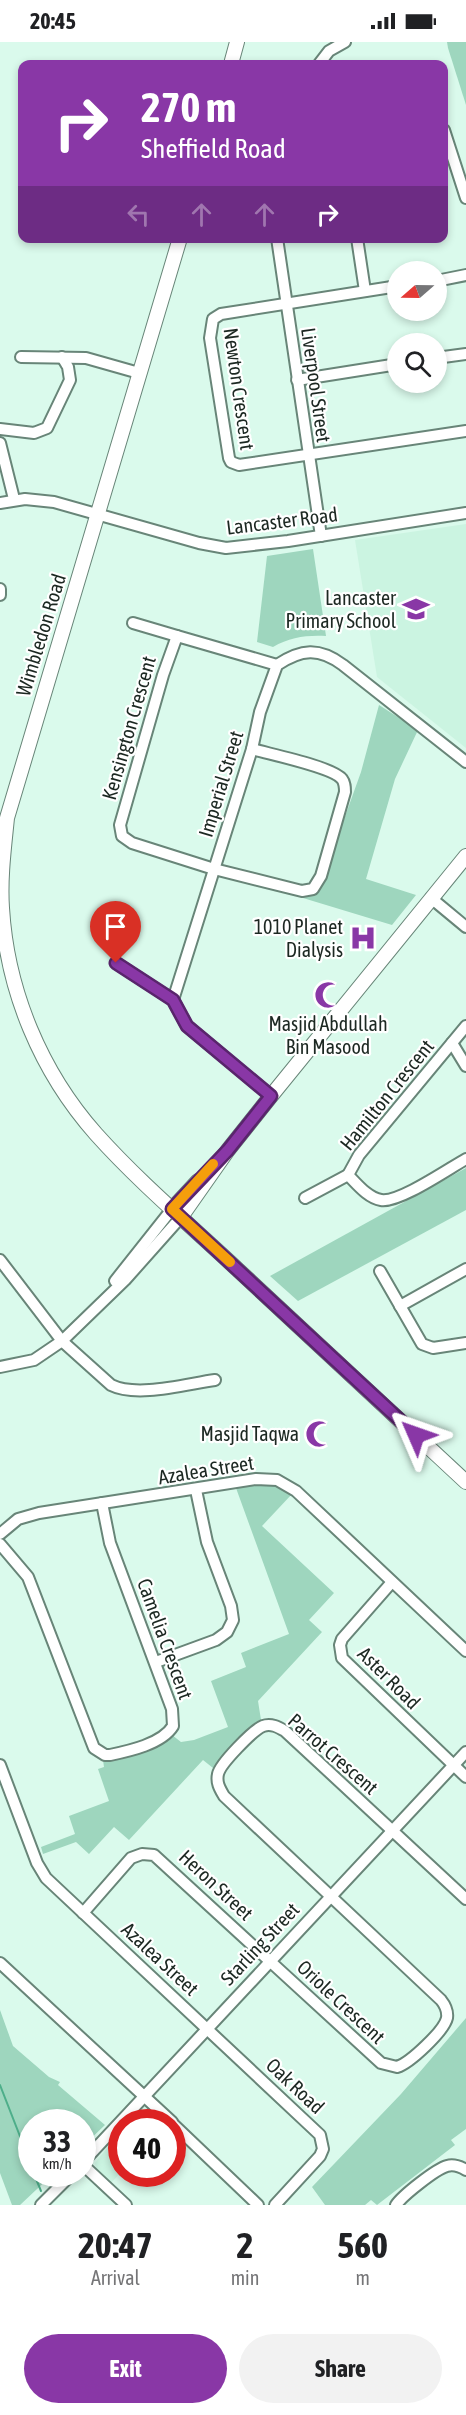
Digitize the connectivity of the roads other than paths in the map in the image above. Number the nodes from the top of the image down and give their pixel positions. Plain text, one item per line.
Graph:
1 (237, 42) edge
2 (345, 42) edge
3 (232, 60) edge
4 (323, 60) edge
5 (448, 142) edge
6 (466, 198) edge
7 (178, 243) edge
8 (278, 243) edge
9 (358, 243) edge
10 (466, 275) edge
11 (447, 278) edge
12 (387, 288) edge
13 (365, 291) junction
14 (286, 304) junction
15 (466, 354) edge
16 (21, 357) dead end
17 (62, 357) junction
18 (447, 357) edge
19 (387, 366) edge
20 (139, 373) junction
21 (297, 380) junction
22 (0, 429) edge
23 (466, 431) edge
24 (0, 443) edge
25 (308, 456) junction
26 (14, 499) junction
27 (0, 503) edge
28 (98, 513) junction
29 (466, 513) edge
30 (321, 536) junction
31 (0, 588) edge
32 (0, 595) edge
33 (133, 623) dead end
34 (177, 636) junction
35 (277, 665) junction
36 (252, 749) junction
37 (466, 762) edge
38 (4, 818) edge
39 (466, 856) edge
40 (214, 869) junction
41 (431, 898) junction
42 (466, 927) edge
43 (116, 963) dead end
44 (173, 1000) junction
45 (466, 1026) edge
46 (452, 1043) junction
47 (466, 1066) edge
48 (271, 1096) junction
49 (466, 1160) edge
50 (348, 1174) junction
51 (305, 1198) dead end
52 (177, 1213) junction
53 (0, 1260) edge
54 (466, 1269) edge
55 (380, 1271) dead end
56 (400, 1306) junction
57 (62, 1341) junction
58 (466, 1343) edge
59 (0, 1367) edge
60 (215, 1380) dead end
61 (466, 1482) edge
62 (196, 1490) junction
63 (102, 1503) junction
64 (0, 1534) edge
65 (0, 1544) edge
66 (392, 1582) junction
67 (466, 1651) edge
68 (156, 1662) junction
69 (466, 1752) edge
70 (0, 1765) edge
71 (454, 1765) junction
72 (466, 1777) edge
73 (392, 1830) junction
74 (331, 1895) junction
75 (466, 1899) edge
76 (83, 1913) junction
77 (270, 1960) junction
78 (0, 1963) edge
79 (207, 2027) junction
80 (144, 2096) junction
81 (157, 2109) edge
82 (186, 2136) edge
83 (96, 2149) edge
84 (466, 2170) edge
85 (96, 2177) edge
86 (59, 2187) edge
87 (41, 2205) edge
88 (126, 2205) edge
89 (258, 2205) edge
90 (275, 2205) edge
91 (396, 2205) edge

1 - 3 street
2 - 4 street
5 - 6 street
7 - 20 street, Wimbledon Road
8 - 14 street, Liverpool Street
9 - 13 street
10 - 11 street
12 - 13 street
13 - 14 street
14 - 21 street, Liverpool Street
14 - 25 street, Newton Crescent
15 - 18 street
16 - 17 street
17 - 20 street
17 - 22 street
19 - 21 street
20 - 28 street, Wimbledon Road
21 - 25 street, Liverpool Street
23 - 25 street
24 - 26 street
25 - 30 street, Liverpool Street
26 - 27 street, Lancaster Road
26 - 28 street, Lancaster Road
28 - 30 street, Lancaster Road
28 - 38 street, Wimbledon Road
29 - 30 street, Lancaster Road
31 - 32 street
33 - 34 street
34 - 35 street, Kensington Crescent
34 - 40 street, Kensington Crescent
35 - 36 street, Imperial Street
35 - 37 street
36 - 40 street, Imperial Street
36 - 40 street
38 - 52 street, Wimbledon Road
39 - 41 street
40 - 44 street, Imperial Street
41 - 42 street
41 - 48 street
43 - 44 street
44 - 48 street
45 - 46 street, Hamilton Crescent
46 - 47 street, Hamilton Crescent
46 - 50 street, Hamilton Crescent
48 - 52 street
49 - 50 street, Hamilton Crescent
50 - 51 street
52 - 57 street
52 - 61 street, Wimbledon Road
53 - 57 street
54 - 56 street
55 - 56 street
56 - 58 street
57 - 59 street
57 - 60 street
62 - 63 street, Azalea Street
62 - 66 street, Azalea Street
62 - 68 street
63 - 64 street, Azalea Street
63 - 68 street, Camelia Crescent
65 - 68 street, Camelia Crescent
66 - 67 street, Azalea Street
66 - 71 street, Aster Road
69 - 71 street, Starling Street
70 - 76 street, Azalea Street
71 - 72 street
71 - 73 street, Starling Street
73 - 74 street, Starling Street
73 - 74 street, Parrot Crescent
73 - 75 street, Parrot Crescent
74 - 77 street, Starling Street
74 - 77 street, Oriole Crescent
76 - 77 street, Heron Street
76 - 79 street, Azalea Street
77 - 79 street, Starling Street
78 - 80 street
79 - 80 street, Starling Street
79 - 90 street, Oak Road
80 - 81 street
80 - 83 street, Starling Street
82 - 89 street
84 - 91 street
85 - 88 street
86 - 87 street

